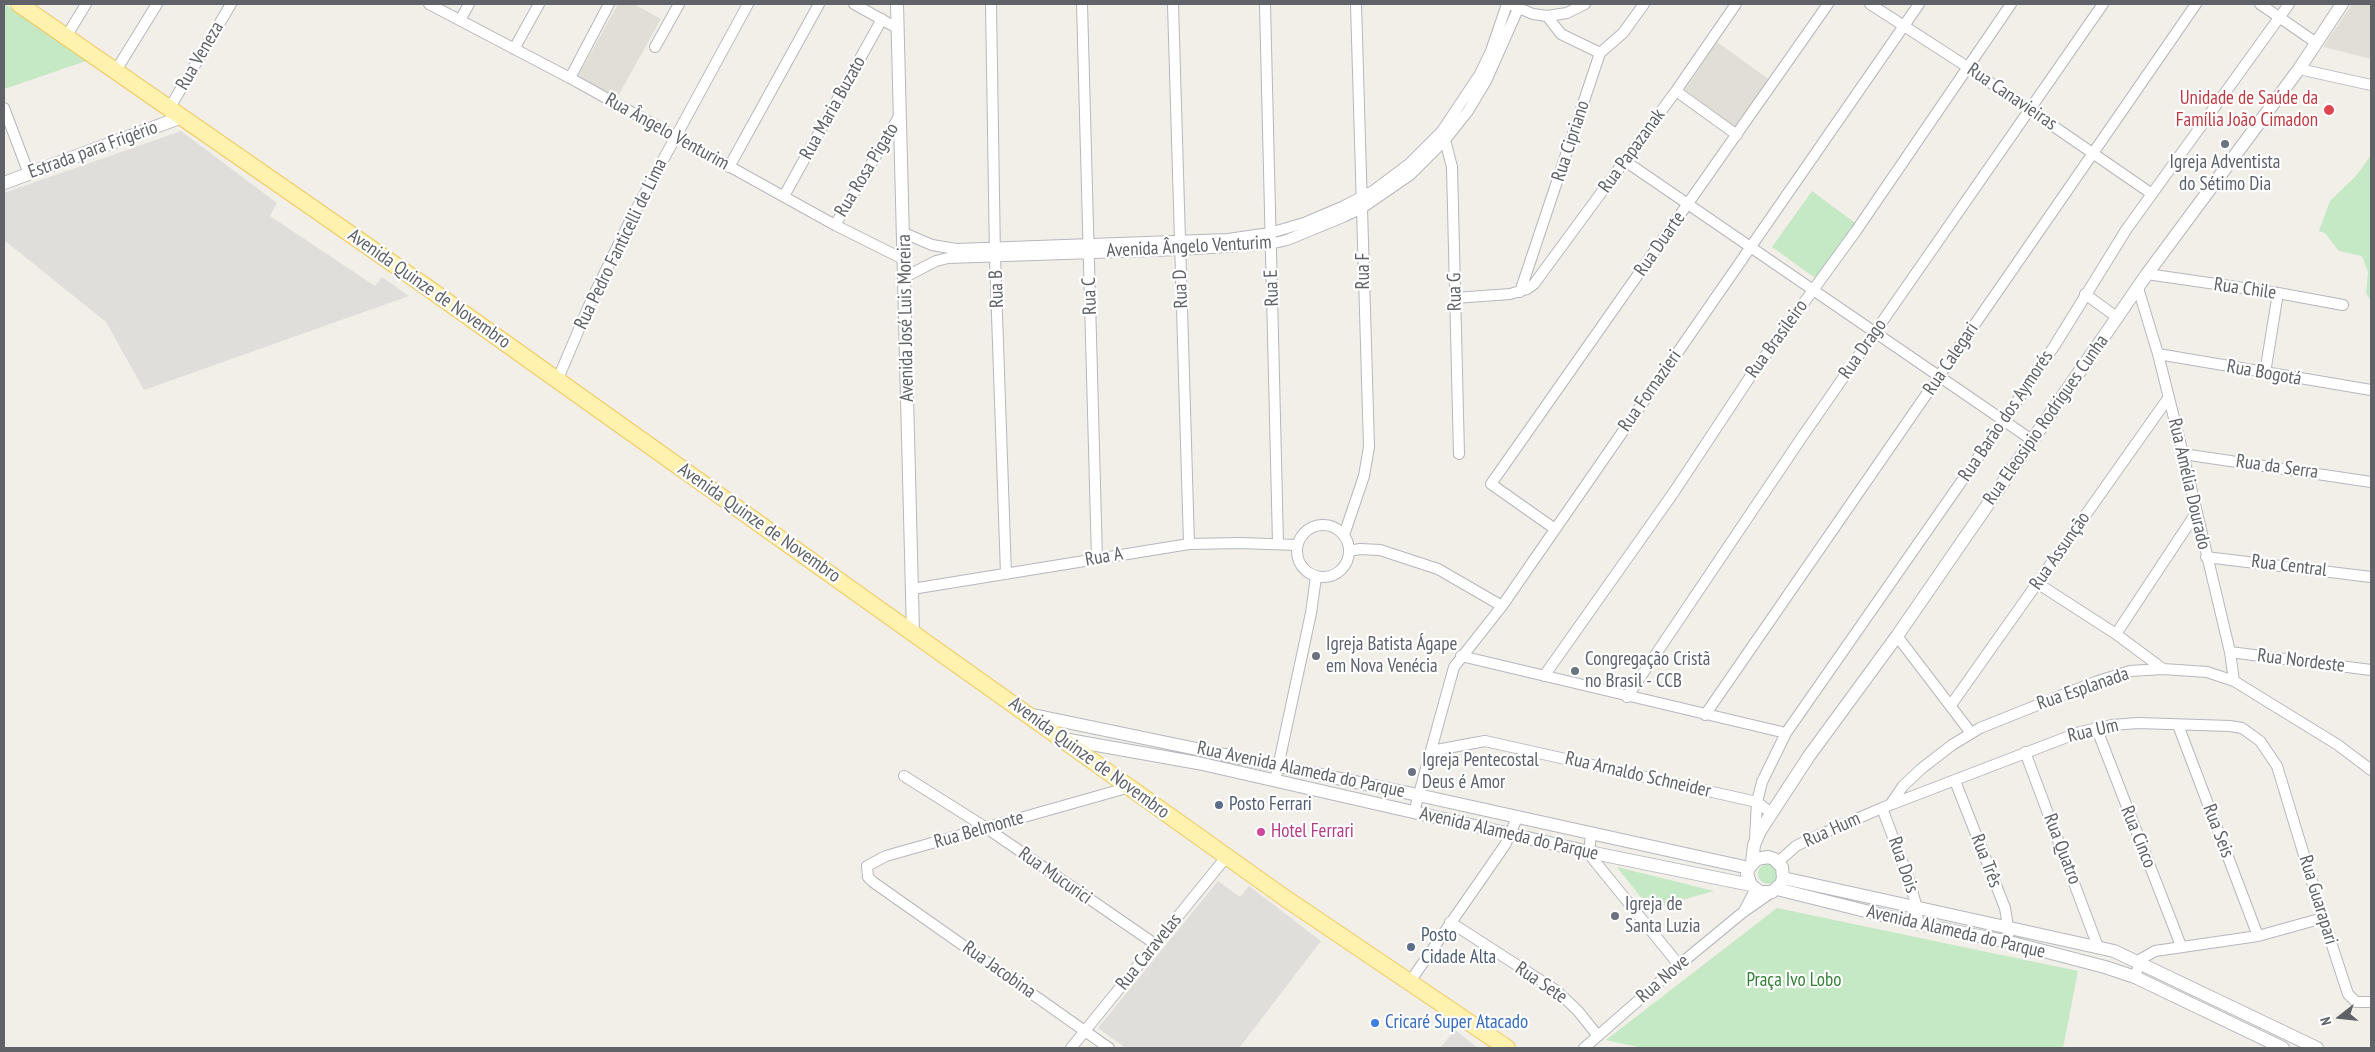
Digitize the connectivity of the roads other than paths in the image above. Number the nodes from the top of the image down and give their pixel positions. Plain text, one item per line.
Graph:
1 (19, 4) edge
2 (86, 4) edge
3 (157, 4) edge
4 (231, 4) edge
5 (429, 4) edge
6 (469, 4) edge
7 (539, 4) edge
8 (609, 4) edge
9 (679, 4) edge
10 (748, 4) edge
11 (819, 4) edge
12 (854, 4) edge
13 (897, 4) edge
14 (991, 4) edge
15 (1082, 4) edge
16 (1172, 4) edge
17 (1265, 4) edge
18 (1356, 4) edge
19 (1585, 4) edge
20 (1644, 4) edge
21 (1736, 4) edge
22 (1828, 4) edge
23 (1870, 4) edge
24 (1919, 4) edge
25 (2011, 4) edge
26 (2103, 4) edge
27 (2196, 4) edge
28 (2260, 4) edge
29 (2289, 4) edge
30 (2342, 4) edge
31 (1512, 5) edge
32 (1547, 16) junction
33 (2280, 18) junction
34 (882, 19) junction
35 (460, 20) junction
36 (1904, 26) junction
37 (897, 28) junction
38 (66, 37) junction
39 (2316, 42) junction
40 (655, 47) dead end
41 (514, 49) junction
42 (1600, 53) junction
43 (1969, 68) junction
44 (2299, 69) junction
45 (116, 72) junction
46 (570, 78) junction
47 (2371, 85) edge
48 (1676, 90) junction
49 (4, 108) edge
50 (2031, 110) junction
51 (176, 113) junction
52 (900, 114) junction
53 (1737, 135) junction
54 (14, 136) junction
55 (1444, 136) junction
56 (675, 137) junction
57 (4, 140) edge
58 (2092, 152) junction
59 (1625, 161) junction
60 (729, 167) junction
61 (29, 174) junction
62 (4, 183) edge
63 (2152, 194) junction
64 (784, 196) junction
65 (1362, 202) junction
66 (1688, 204) junction
67 (835, 225) junction
68 (904, 233) junction
69 (1270, 233) junction
70 (1270, 244) junction
71 (1179, 246) junction
72 (1088, 248) junction
73 (1751, 248) junction
74 (995, 252) junction
75 (905, 260) junction
76 (2146, 274) junction
77 (905, 277) junction
78 (2138, 288) junction
79 (1812, 291) junction
80 (1520, 292) junction
81 (2278, 293) junction
82 (2085, 294) junction
83 (1455, 298) junction
84 (2343, 305) dead end
85 (2118, 318) junction
86 (1874, 332) junction
87 (2158, 354) junction
88 (2266, 373) junction
89 (1940, 376) junction
90 (557, 381) junction
91 (2371, 390) edge
92 (2169, 397) junction
93 (2005, 420) junction
94 (2032, 440) junction
95 (1459, 454) dead end
96 (2183, 454) junction
97 (2371, 482) edge
98 (2196, 513) junction
99 (1554, 529) junction
100 (1344, 535) junction
101 (1278, 543) junction
102 (1189, 544) junction
103 (1297, 545) junction
104 (1349, 552) junction
105 (2206, 557) junction
106 (1096, 559) junction
107 (1006, 574) junction
108 (1316, 577) junction
109 (2371, 577) edge
110 (2037, 583) junction
111 (912, 589) junction
112 (1502, 606) junction
113 (914, 633) junction
114 (2116, 634) junction
115 (1897, 636) junction
116 (2230, 652) junction
117 (1462, 656) junction
118 (2163, 668) junction
119 (2371, 670) edge
120 (1544, 676) junction
121 (2234, 681) junction
122 (1627, 697) junction
123 (1951, 705) junction
124 (1028, 714) junction
125 (1705, 715) junction
126 (2178, 725) junction
127 (2096, 727) junction
128 (1786, 733) junction
129 (1970, 733) junction
130 (1063, 739) junction
131 (1431, 751) junction
132 (2025, 752) junction
133 (1278, 766) junction
134 (2371, 770) edge
135 (904, 776) dead end
136 (2282, 779) joint
137 (1909, 780) junction
138 (1275, 781) junction
139 (1955, 781) junction
140 (1130, 787) junction
141 (1418, 795) junction
142 (1917, 796) junction
143 (1757, 802) junction
144 (1886, 807) junction
145 (1414, 812) junction
146 (1772, 813) junction
147 (1517, 818) junction
148 (985, 827) junction
149 (1510, 834) junction
150 (1591, 834) junction
151 (1755, 840) junction
152 (1589, 852) junction
153 (1227, 856) junction
154 (1773, 859) junction
155 (1751, 865) junction
156 (1777, 886) junction
157 (1753, 887) junction
158 (888, 893) joint
159 (1917, 908) junction
160 (1742, 913) junction
161 (2323, 918) junction
162 (1450, 922) junction
163 (1918, 924) junction
164 (2009, 928) junction
165 (2258, 936) junction
166 (2009, 942) junction
167 (1155, 944) junction
168 (2181, 946) junction
169 (2098, 947) junction
170 (2139, 962) junction
171 (1679, 965) junction
172 (2135, 977) junction
173 (1409, 982) junction
174 (2371, 1002) edge
175 (1085, 1031) junction
176 (1598, 1036) junction
177 (1503, 1047) edge
178 (1071, 1048) edge
179 (1109, 1048) edge
180 (1585, 1048) edge
181 (2283, 1048) edge
182 (2317, 1048) edge

1 - 38 main road, Avenida Quinze de Novembro
2 - 38 street
3 - 45 street
4 - 51 street, Rua Veneza
5 - 35 street, Rua Ângelo Venturim
6 - 35 street
7 - 41 street
8 - 46 street
9 - 40 street
10 - 56 street, Rua Pedro Fanticelli de Lima
11 - 60 street
12 - 34 street
13 - 37 street, Avenida José Luis Moreira
14 - 74 street, Rua B
15 - 72 street, Rua C
16 - 71 street, Rua D
17 - 69 street, Rua E
18 - 65 street, Rua F
19 - 32 street
20 - 42 street, Rua Cipriano
21 - 48 street, Rua Papazanak
22 - 53 street, Rua Duarte
23 - 36 street, Rua Canavieiras
24 - 36 street, Rua Fornazieri
25 - 43 street, Rua Brasileiro
26 - 50 street, Rua Drago
27 - 58 street, Rua Calegari
28 - 33 street
29 - 33 street, Rua Barão dos Aymorés
30 - 39 street, Rua Eleosipio Rodrigues Cunha
31 - 32 street
31 - 55 street, Avenida Ângelo Venturim
32 - 42 street
33 - 39 street
33 - 63 street, Rua Barão dos Aymorés
34 - 37 street
34 - 64 street, Rua Maria Buzato
35 - 41 street, Rua Ângelo Venturim
36 - 43 street, Rua Canavieiras
36 - 73 street, Rua Fornazieri
37 - 52 street, Avenida José Luis Moreira
38 - 45 main road, Avenida Quinze de Novembro
39 - 44 street, Rua Eleosipio Rodrigues Cunha
41 - 46 street, Rua Ângelo Venturim
42 - 80 street, Rua Cipriano
43 - 50 street, Rua Canavieiras
43 - 79 street, Rua Brasileiro
44 - 47 street
44 - 76 street, Rua Eleosipio Rodrigues Cunha
45 - 51 main road, Avenida Quinze de Novembro
46 - 56 street, Rua Ângelo Venturim
48 - 53 street
48 - 59 street, Rua Papazanak
49 - 54 street
50 - 58 street, Rua Canavieiras
50 - 86 street, Rua Drago
51 - 61 street, Estrada para Frigério
51 - 90 main road, Avenida Quinze de Novembro
52 - 67 street, Rua Rosa Pigato
52 - 68 street, Avenida José Luis Moreira
53 - 66 street, Rua Duarte
54 - 57 street
54 - 61 street
55 - 65 street, Avenida Ângelo Venturim
55 - 83 street, Rua G
56 - 60 street, Rua Ângelo Venturim
56 - 90 street, Rua Pedro Fanticelli de Lima
58 - 63 street, Rua Canavieiras
58 - 89 street, Rua Calegari
59 - 66 street
59 - 80 street, Rua Papazanak
60 - 64 street, Rua Ângelo Venturim
61 - 62 street, Estrada para Frigério
63 - 82 street, Rua Barão dos Aymorés
64 - 67 street, Rua Ângelo Venturim
65 - 69 street, Avenida Ângelo Venturim
65 - 70 street, Avenida Ângelo Venturim
65 - 100 street, Rua F
66 - 73 street
66 - 99 street, Rua Duarte
67 - 75 street, Rua Ângelo Venturim
68 - 74 street, Avenida Ângelo Venturim
68 - 75 street, Avenida José Luis Moreira
69 - 70 street, Rua E
69 - 71 street, Avenida Ângelo Venturim
70 - 71 street, Avenida Ângelo Venturim
70 - 101 street, Rua E
71 - 72 street, Avenida Ângelo Venturim
71 - 102 street, Rua D
72 - 74 street, Avenida Ângelo Venturim
72 - 106 street, Rua C
73 - 79 street
73 - 99 street, Rua Fornazieri
74 - 77 street, Avenida Ângelo Venturim
74 - 107 street, Rua B
75 - 77 street, Avenida José Luis Moreira
76 - 78 street, Rua Eleosipio Rodrigues Cunha
76 - 81 street, Rua Chile
77 - 111 street, Avenida José Luis Moreira
78 - 85 street, Rua Eleosipio Rodrigues Cunha
78 - 87 street, Rua Amélia Dourado
79 - 86 street
79 - 120 street, Rua Brasileiro
80 - 83 street
81 - 84 street, Rua Chile
81 - 88 street
82 - 85 street
82 - 93 street, Rua Barão dos Aymorés
83 - 95 street, Rua G
85 - 94 street, Rua Eleosipio Rodrigues Cunha
86 - 89 street
86 - 122 street, Rua Drago
87 - 88 street, Rua Bogotá
87 - 92 street, Rua Amélia Dourado
88 - 91 street, Rua Bogotá
89 - 93 street
89 - 125 street, Rua Calegari
90 - 113 main road, Avenida Quinze de Novembro
92 - 96 street, Rua Amélia Dourado
92 - 110 street, Rua Assunção
93 - 94 street
93 - 128 street, Rua Barão dos Aymorés
94 - 115 street, Rua Eleosipio Rodrigues Cunha
96 - 97 street, Rua da Serra
96 - 98 street, Rua Amélia Dourado
98 - 105 street, Rua Amélia Dourado
98 - 114 street
99 - 112 street, Rua Fornazieri
100 - 103 street
100 - 104 street
101 - 102 street, Rua A
101 - 103 street, Rua A
102 - 106 street, Rua A
103 - 108 street
104 - 108 street
104 - 112 street
105 - 109 street, Rua Central
105 - 116 street, Rua Amélia Dourado
106 - 107 street, Rua A
107 - 111 street, Rua A
108 - 133 street
110 - 114 street
110 - 123 street, Rua Assunção
111 - 113 street, Avenida José Luis Moreira
112 - 117 street, Rua Fornazieri
113 - 124 main road, Avenida Quinze de Novembro
114 - 118 street
115 - 123 street
115 - 146 street, Rua Eleosipio Rodrigues Cunha
116 - 119 street, Rua Nordeste
116 - 121 street, Rua Amélia Dourado
117 - 120 street
117 - 131 street, Rua Fornazieri
118 - 121 street, Rua Esplanada
118 - 129 street, Rua Esplanada
120 - 122 street
121 - 134 street, Rua Esplanada
122 - 125 street
123 - 129 street
124 - 130 main road, Avenida Quinze de Novembro
124 - 133 street, Rua Avenida Alameda do Parque
125 - 128 street
126 - 127 street, Rua Um
126 - 136 street, Rua Um
126 - 165 street, Rua Seis
127 - 132 street, Rua Um
127 - 168 street, Rua Cinco
128 - 143 street, Rua Barão dos Aymorés
129 - 137 street, Rua Esplanada
130 - 138 street, Avenida Alameda do Parque
130 - 140 main road, Avenida Quinze de Novembro
131 - 141 street, Rua Fornazieri
131 - 143 street, Rua Arnaldo Schneider
132 - 139 street, Rua Um
132 - 169 street, Rua Quatro
133 - 138 street
133 - 141 street, Rua Avenida Alameda do Parque
135 - 148 street, Rua Mucurici
136 - 161 street, Rua Guarapari
137 - 142 street
137 - 144 street, Rua Esplanada
138 - 145 street, Avenida Alameda do Parque
139 - 142 street, Rua Um
139 - 164 street, Rua Três
140 - 148 street, Rua Belmonte
140 - 153 main road, Avenida Quinze de Novembro
141 - 145 street, Rua Fornazieri
141 - 147 street, Rua Avenida Alameda do Parque
142 - 144 street, Rua Um
143 - 146 street
143 - 151 street, Rua Barão dos Aymorés
144 - 154 street, Rua Hum
144 - 159 street, Rua Dois
145 - 149 street, Avenida Alameda do Parque
146 - 151 street, Rua Eleosipio Rodrigues Cunha
147 - 149 street
147 - 150 street, Rua Avenida Alameda do Parque
148 - 158 street, Rua Belmonte
148 - 167 street, Rua Mucurici
149 - 152 street, Avenida Alameda do Parque
149 - 162 street
150 - 152 street
150 - 155 street, Rua Avenida Alameda do Parque
151 - 154 street
151 - 155 street
152 - 157 street, Avenida Alameda do Parque
152 - 171 street
153 - 167 street, Rua Caravelas
153 - 173 main road, Avenida Quinze de Novembro
154 - 155 street
154 - 156 street
155 - 157 street
156 - 157 street, Avenida Alameda do Parque
156 - 159 street, Avenida Alameda do Parque
156 - 160 street
156 - 163 street, Avenida Alameda do Parque
157 - 160 street
158 - 175 street, Rua Jacobina
159 - 163 street, Rua Dois
159 - 164 street, Avenida Alameda do Parque
160 - 171 street, Rua Nove
161 - 165 street
161 - 174 street, Rua Guarapari
162 - 173 street
162 - 176 street, Rua Sete
163 - 166 street, Avenida Alameda do Parque
164 - 166 street, Rua Três
164 - 169 street, Avenida Alameda do Parque
165 - 168 street
166 - 172 street, Avenida Alameda do Parque
167 - 175 street, Rua Caravelas
168 - 170 street
169 - 170 street, Avenida Alameda do Parque
170 - 172 street
170 - 182 street, Avenida Alameda do Parque
171 - 176 street, Rua Nove
172 - 181 street, Avenida Alameda do Parque
173 - 177 main road, Avenida Quinze de Novembro
175 - 178 street, Rua Caravelas
175 - 179 street, Rua Jacobina
176 - 180 street, Rua Nove

